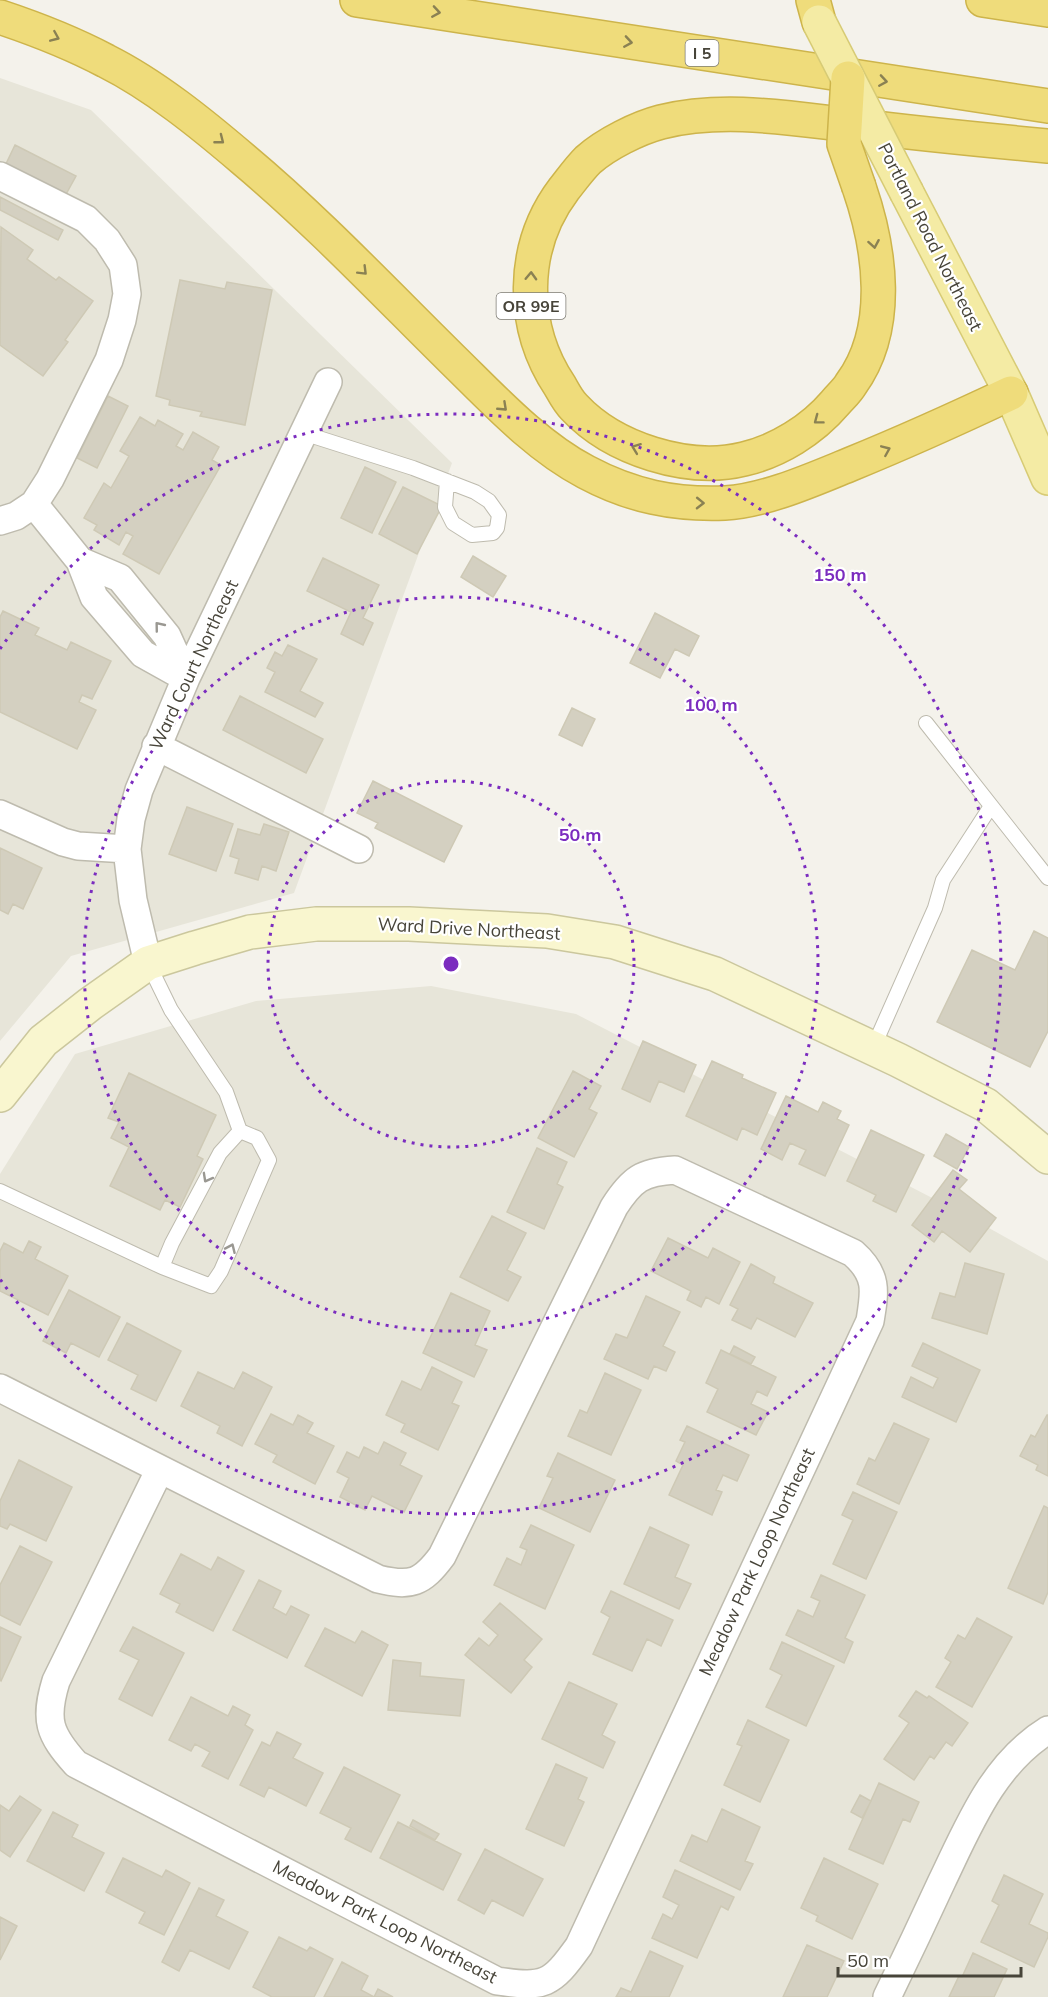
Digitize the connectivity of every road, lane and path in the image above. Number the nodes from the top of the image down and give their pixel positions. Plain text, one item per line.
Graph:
1 (357, 0) edge
2 (983, 0) edge
3 (812, 7) edge
4 (1048, 10) edge
5 (0, 17) edge
6 (848, 78) junction
7 (1048, 106) edge
8 (1048, 146) edge
9 (0, 176) edge
10 (328, 382) dead end
11 (1011, 393) junction
12 (303, 433) junction
13 (1048, 478) edge
14 (447, 481) junction
15 (34, 504) junction
16 (0, 521) edge
17 (186, 678) junction
18 (926, 723) dead end
19 (156, 746) junction
20 (991, 806) junction
21 (0, 814) edge
22 (127, 849) junction
23 (359, 849) dead end
24 (1048, 878) edge
25 (148, 963) junction
26 (873, 1048) junction
27 (0, 1095) edge
28 (240, 1131) junction
29 (1047, 1154) edge
30 (0, 1191) edge
31 (162, 1267) junction
32 (0, 1388) edge
33 (160, 1469) junction
34 (1048, 1730) edge
35 (887, 1997) edge

1 -> 7 highway, I 5
2 - 4 highway
3 - 6 main road, Portland Road Northeast, bridge
5 -> 11 highway
6 -> 8 highway, OR 99E, bridge
6 - 11 main road, Portland Road Northeast, bridge
9 - 15 street
10 - 12 street, Ward Court Northeast
11 - 13 main road, Portland Road Northeast
12 - 14 lane
12 - 17 street, Ward Court Northeast
14 - 14 lane
15 - 16 street
15 - 17 street
17 - 19 street, Ward Court Northeast
18 - 20 lane
19 - 22 street, Ward Court Northeast
19 - 23 street
20 - 24 lane
20 - 26 lane
21 - 22 street
22 - 25 street, Ward Court Northeast
25 - 26 main road, Ward Drive Northeast
25 - 27 main road, Ward Drive Northeast
25 - 28 lane
26 - 29 main road, Ward Drive Northeast
28 -> 31 lane
31 -> 28 lane
30 - 31 lane
32 - 33 street, Meadow Park Loop Northeast
33 - 33 street, Meadow Park Loop Northeast
34 - 35 street

